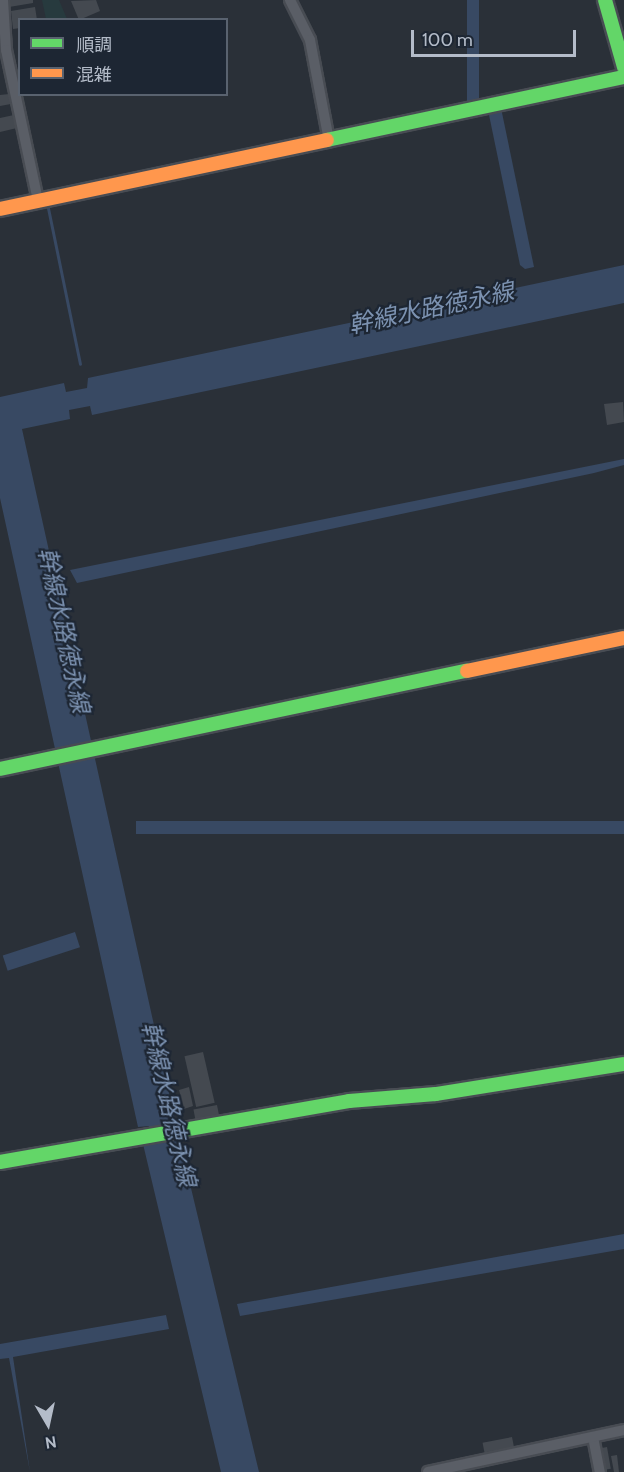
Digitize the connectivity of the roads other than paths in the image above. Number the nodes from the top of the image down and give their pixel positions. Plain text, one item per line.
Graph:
1 (3, 0) edge
2 (290, 0) edge
3 (605, 0) edge
4 (624, 67) edge
5 (624, 77) edge
6 (329, 141) junction
7 (38, 201) junction
8 (0, 209) edge
9 (624, 638) edge
10 (0, 769) edge
11 (624, 1064) edge
12 (0, 1162) edge
13 (624, 1430) edge
14 (593, 1437) junction
15 (428, 1472) edge
16 (600, 1472) edge

1 - 7 street
2 - 6 street
3 - 4 street
5 - 6 street
6 - 7 street
7 - 8 street
9 - 10 street
11 - 12 street
13 - 14 street
14 - 15 street
14 - 16 street

